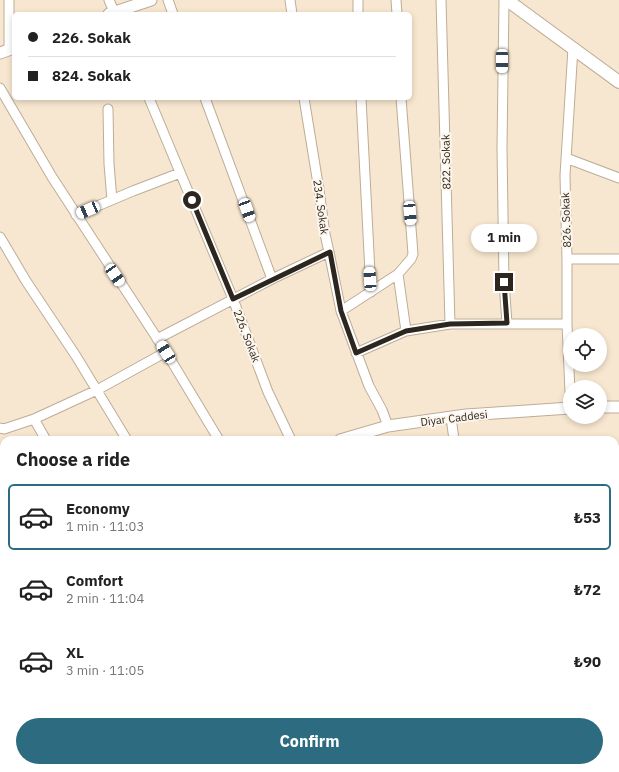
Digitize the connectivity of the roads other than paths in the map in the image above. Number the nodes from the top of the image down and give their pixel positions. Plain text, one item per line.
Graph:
1 (9, 0) edge
2 (109, 0) edge
3 (150, 0) edge
4 (168, 0) edge
5 (290, 0) edge
6 (358, 0) edge
7 (396, 0) edge
8 (441, 0) edge
9 (505, 0) edge
10 (113, 12) edge
11 (116, 12) edge
12 (172, 12) edge
13 (292, 12) edge
14 (358, 12) edge
15 (397, 12) edge
16 (573, 48) junction
17 (8, 50) edge
18 (619, 82) edge
19 (0, 88) edge
20 (150, 100) edge
21 (206, 100) edge
22 (304, 100) edge
23 (361, 100) edge
24 (401, 100) edge
25 (108, 109) dead end
26 (566, 158) junction
27 (180, 173) junction
28 (619, 178) edge
29 (112, 200) junction
30 (76, 215) junction
31 (0, 237) edge
32 (330, 252) junction
33 (567, 259) junction
34 (619, 259) edge
35 (398, 274) junction
36 (272, 279) junction
37 (371, 292) junction
38 (233, 299) junction
39 (341, 311) junction
40 (507, 323) junction
41 (450, 324) junction
42 (567, 324) junction
43 (406, 331) junction
44 (157, 339) junction
45 (166, 352) junction
46 (356, 353) junction
47 (569, 380) edge
48 (97, 390) junction
49 (607, 407) edge
50 (619, 407) edge
51 (563, 408) edge
52 (451, 417) junction
53 (34, 419) junction
54 (388, 426) junction
55 (0, 428) edge
56 (44, 436) edge
57 (125, 436) edge
58 (216, 436) edge
59 (289, 436) edge
60 (354, 436) edge
61 (453, 436) edge

1 - 17 street
2 - 10 street
3 - 11 street
4 - 12 street
5 - 13 street
6 - 14 street
7 - 15 street
8 - 41 street, 822. Sokak
9 - 16 main road
9 - 40 street
16 - 18 main road
16 - 26 street, 826. Sokak
19 - 30 street
20 - 27 street, 226. Sokak
21 - 36 street
22 - 32 street, 234. Sokak
23 - 37 street
24 - 35 street
25 - 29 street
26 - 28 street
26 - 33 street, 826. Sokak
27 - 29 street
27 - 38 street, 226. Sokak
29 - 30 street
30 - 44 street
31 - 48 street
32 - 36 street
32 - 39 street, 234. Sokak
33 - 34 street
33 - 42 street, 826. Sokak
35 - 37 street
35 - 43 street
36 - 38 street
37 - 39 street
38 - 44 street
38 - 59 street, 226. Sokak
39 - 46 street, 234. Sokak
40 - 41 street
40 - 42 street
41 - 43 street
42 - 47 street, 826. Sokak
43 - 46 street
44 - 45 street
45 - 48 street
45 - 58 street
46 - 54 street, 234. Sokak
48 - 53 street
48 - 57 street
49 - 50 street
51 - 52 street, Diyar Caddesi
52 - 54 street, Diyar Caddesi
52 - 61 street
53 - 55 street
53 - 56 street
54 - 60 street, Diyar Caddesi

